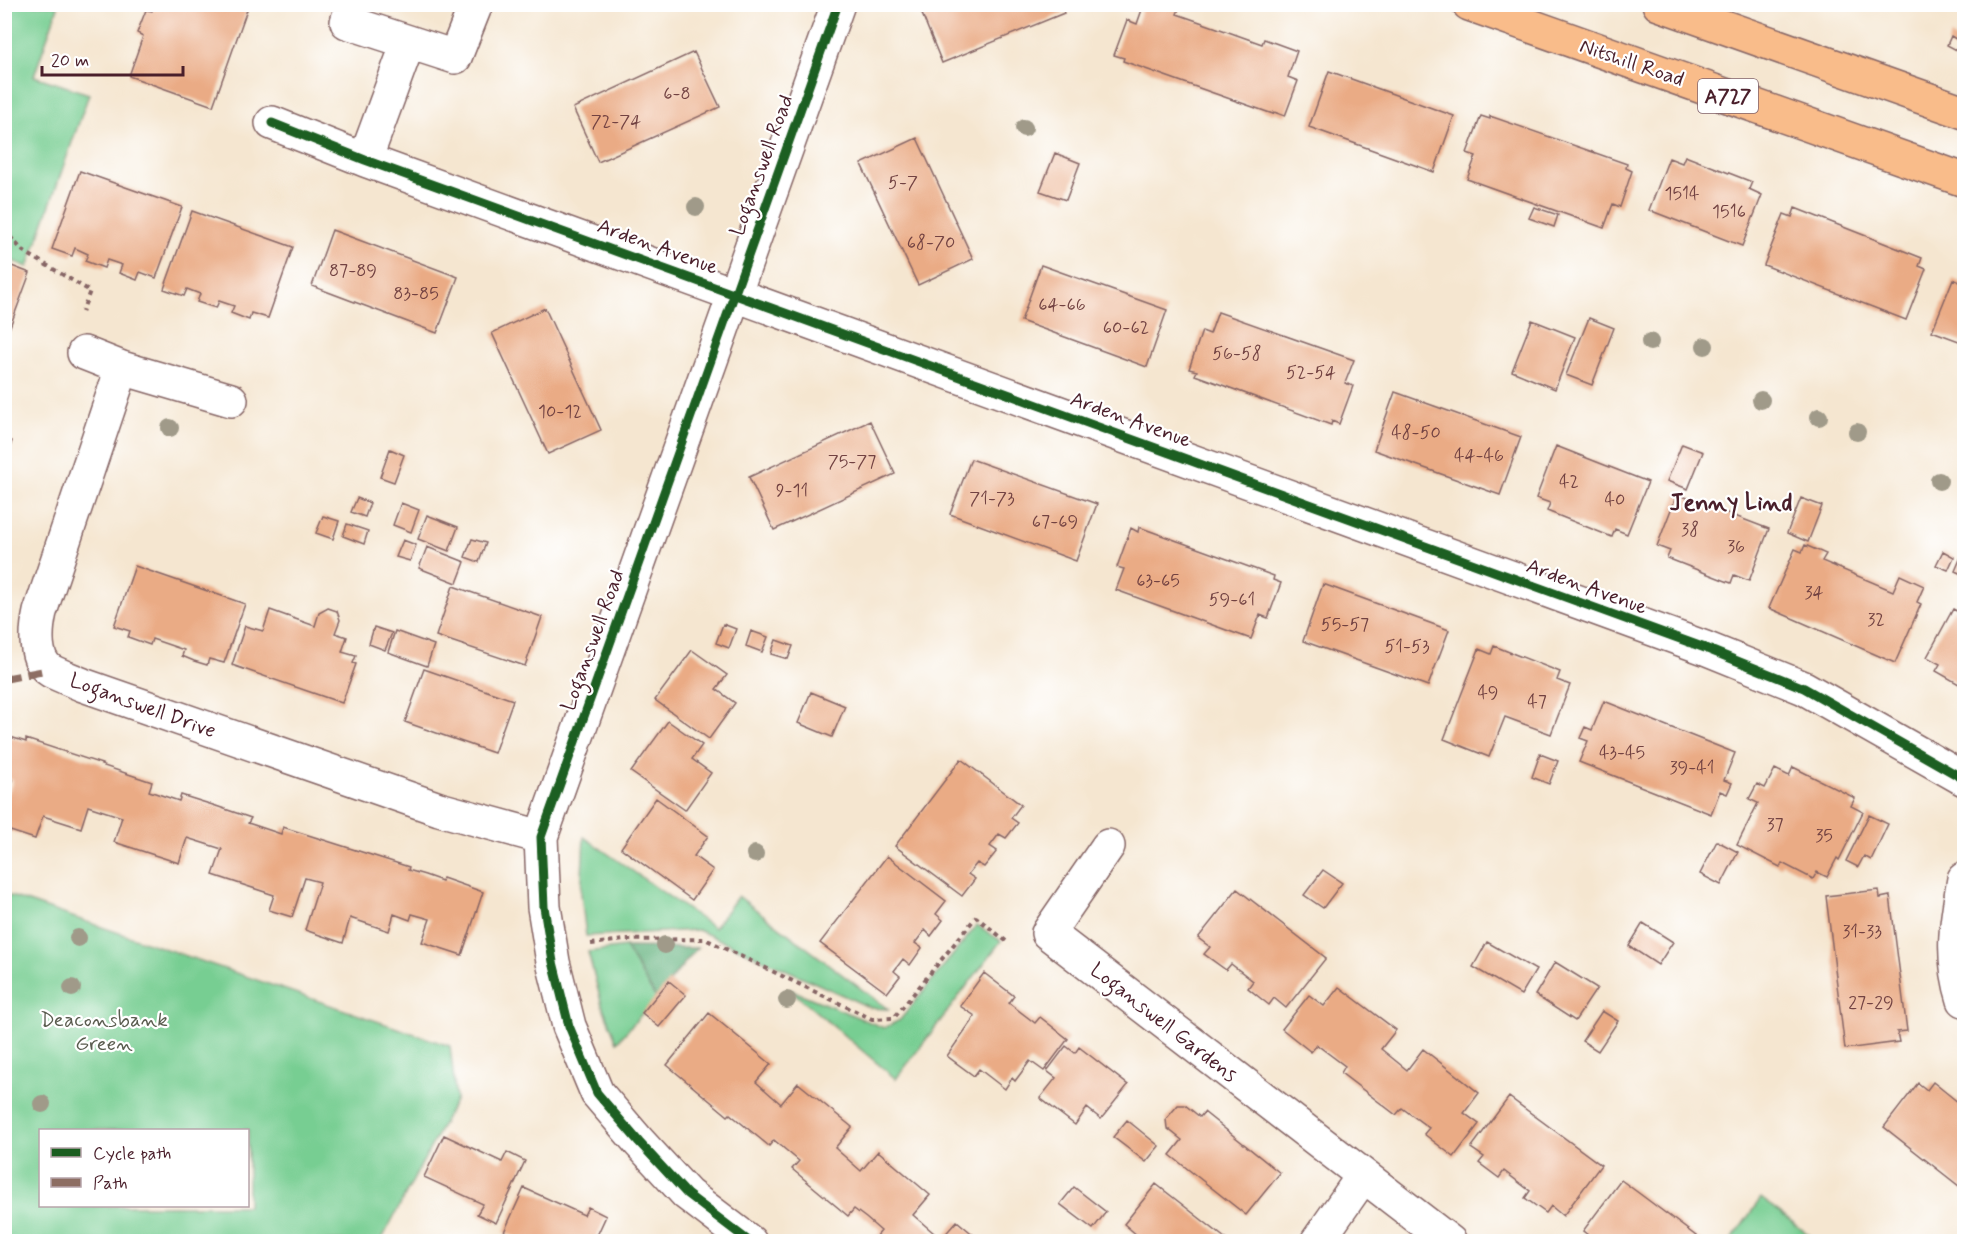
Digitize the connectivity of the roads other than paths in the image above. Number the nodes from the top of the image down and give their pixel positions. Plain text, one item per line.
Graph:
1 (353, 4) edge
2 (476, 4) edge
3 (838, 4) edge
4 (1659, 4) edge
5 (1484, 7) edge
6 (408, 43) junction
7 (1965, 112) edge
8 (272, 123) dead end
9 (365, 160) junction
10 (1965, 180) edge
11 (734, 293) junction
12 (84, 353) road end
13 (122, 368) junction
14 (231, 400) dead end
15 (1965, 779) edge
16 (541, 837) junction
17 (1108, 846) dead end
18 (1965, 879) edge
19 (1965, 1000) edge
20 (1363, 1176) junction
21 (750, 1242) edge
22 (1317, 1242) edge
23 (1450, 1242) edge

1 - 6 street
2 - 6 street
3 - 11 street, Loganswell Road
4 - 7 main road
5 - 10 main road, Nitshill Road / A727
6 - 9 street
8 - 9 street, Arden Avenue
9 - 11 street, Arden Avenue
11 - 15 street, Arden Avenue
11 - 16 street, Loganswell Road
12 - 13 street
13 - 14 street
13 - 16 street, Loganswell Drive
16 - 21 street, Loganswell Road
17 - 20 street, Loganswell Gardens
18 - 19 street
20 - 22 street
20 - 23 street, Loganswell Gardens

